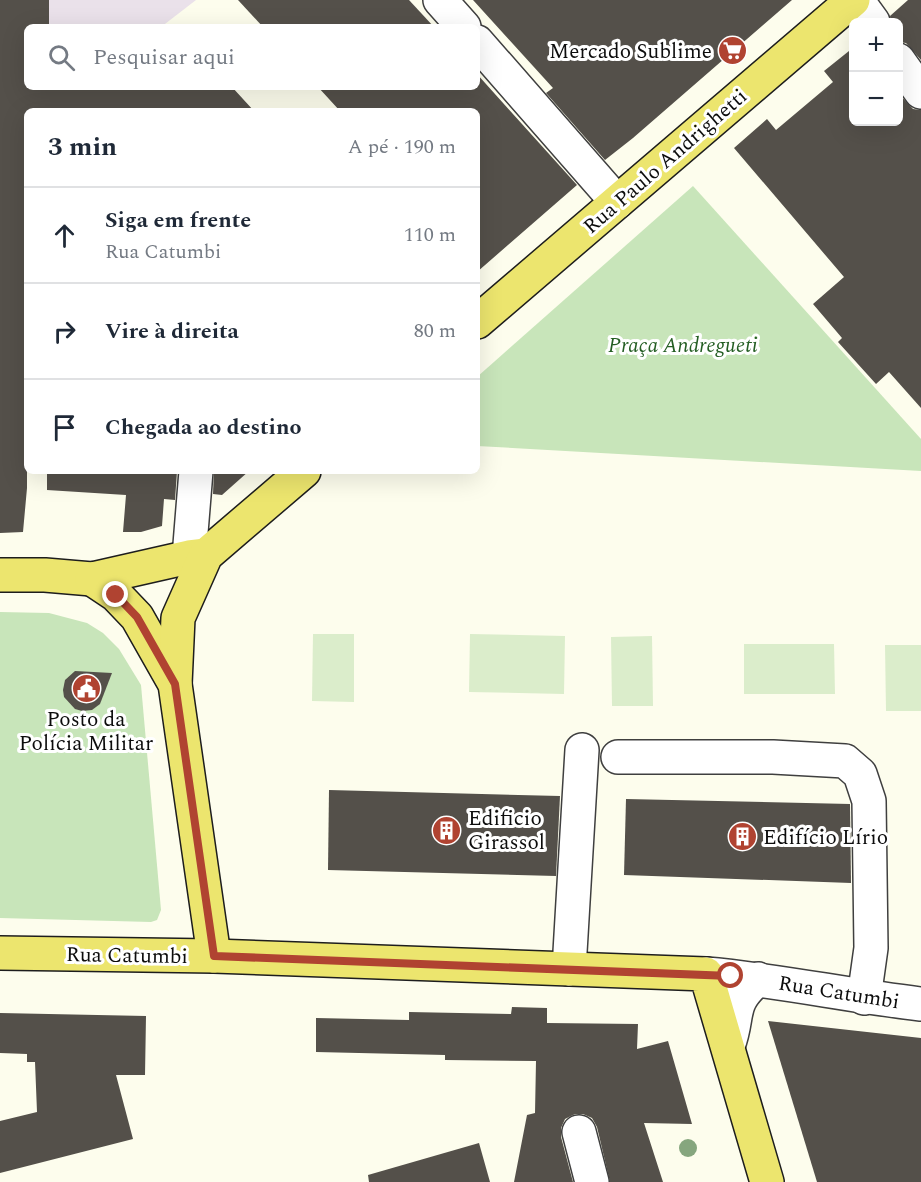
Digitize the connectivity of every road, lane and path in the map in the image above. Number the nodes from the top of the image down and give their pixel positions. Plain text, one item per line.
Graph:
1 (440, 0) edge
2 (855, 0) edge
3 (870, 18) edge
4 (461, 24) edge
5 (480, 45) edge
6 (903, 67) edge
7 (921, 92) edge
8 (617, 202) junction
9 (480, 319) edge
10 (196, 474) edge
11 (300, 474) edge
12 (197, 556) junction
13 (0, 575) edge
14 (92, 579) junction
15 (175, 684) junction
16 (582, 750) dead end
17 (618, 757) dead end
18 (0, 953) edge
19 (214, 956) junction
20 (569, 969) junction
21 (706, 974) junction
22 (758, 979) junction
23 (864, 998) junction
24 (921, 1004) edge
25 (728, 1046) junction
26 (579, 1132) dead end
27 (592, 1182) edge
28 (767, 1182) edge

1 - 4 street
2 - 3 street
2 - 8 main road, Rua Paulo Andrighetti
5 - 8 street
6 - 7 street
8 - 9 main road, Rua Paulo Andrighetti
10 - 12 street
11 - 12 main road
12 - 14 main road
12 - 15 main road
13 - 14 main road
14 - 15 main road
15 - 19 main road
16 - 20 street
17 - 23 street
18 - 19 main road, Rua Catumbi
19 - 20 main road, Rua Catumbi
20 - 21 main road, Rua Catumbi
21 - 22 street, Rua Catumbi
21 - 25 main road
22 - 23 street, Rua Catumbi
22 - 25 street, Rua Catumbi
23 - 24 street, Rua Catumbi
25 - 28 main road
26 - 27 street

